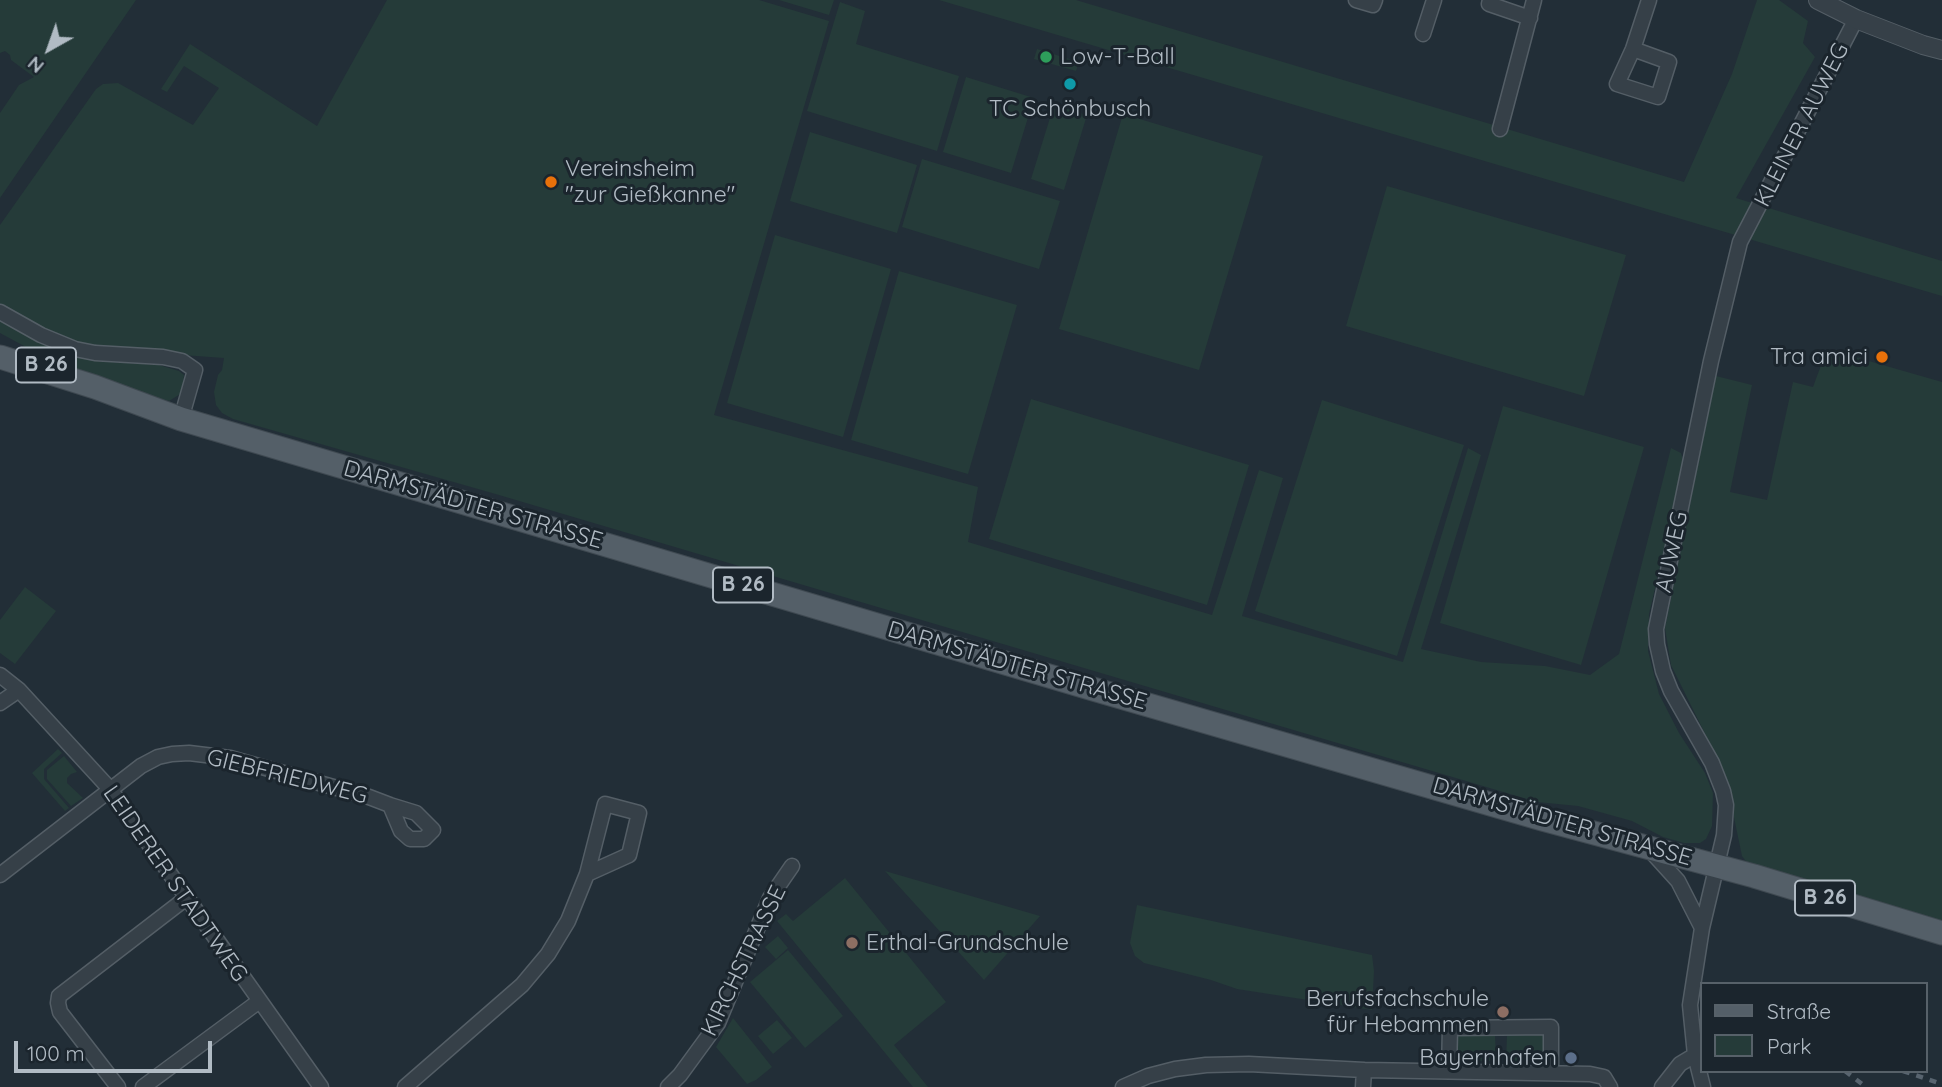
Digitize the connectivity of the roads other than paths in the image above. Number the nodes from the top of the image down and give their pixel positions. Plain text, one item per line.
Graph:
1 (1356, 0) edge
2 (1375, 0) edge
3 (1434, 0) edge
4 (1490, 0) edge
5 (1534, 0) edge
6 (1649, 0) edge
7 (1818, 0) edge
8 (1530, 18) junction
9 (1856, 19) junction
10 (1423, 34) dead end
11 (1633, 49) dead end
12 (1942, 50) edge
13 (1500, 129) dead end
14 (1746, 229) joint
15 (0, 312) edge
16 (0, 339) edge
17 (0, 357) edge
18 (95, 387) junction
19 (181, 419) junction
20 (0, 675) edge
21 (19, 690) junction
22 (0, 703) edge
23 (110, 789) junction
24 (390, 805) dead end
25 (1646, 847) junction
26 (1718, 865) junction
27 (792, 866) dead end
28 (587, 874) junction
29 (0, 875) edge
30 (186, 899) junction
31 (1942, 933) edge
32 (1701, 934) junction
33 (258, 1002) junction
34 (1695, 1055) junction
35 (1364, 1070) junction
36 (1449, 1070) junction
37 (1488, 1071) junction
38 (1551, 1072) junction
39 (118, 1087) edge
40 (143, 1087) edge
41 (321, 1087) edge
42 (405, 1087) edge
43 (668, 1087) edge
44 (1123, 1087) edge
45 (1363, 1087) edge
46 (1487, 1087) edge
47 (1610, 1087) edge
48 (1662, 1087) edge
49 (1703, 1087) edge

1 - 2 street
3 - 10 street
4 - 8 street
5 - 8 street
6 - 11 street
7 - 9 street
8 - 13 street
9 - 12 street
9 - 14 street, KLEINER AUWEG
14 - 26 street, AUWEG
15 - 19 street
16 - 18 main road, DARMSTÄDTER STRASSE / B 26
17 - 18 main road, DARMSTÄDTER STRASSE / B 26
18 - 19 main road, DARMSTÄDTER STRASSE / B 26
19 - 25 main road, DARMSTÄDTER STRASSE / B 26
20 - 21 street, LEIDERER STADTWEG
21 - 22 street
21 - 23 street, LEIDERER STADTWEG
23 - 24 street, GIEBFRIEDWEG
23 - 29 street, GIEBFRIEDWEG
23 - 30 street, LEIDERER STADTWEG
25 - 26 main road, DARMSTÄDTER STRASSE / B 26
25 - 32 street
26 - 31 main road, DARMSTÄDTER STRASSE / B 26
26 - 32 street, AUWEG
27 - 43 street, KIRCHSTRASSE
28 - 28 street
28 - 42 street
30 - 33 street, LEIDERER STADTWEG
30 - 39 street
32 - 34 street, AUWEG
33 - 40 street
33 - 41 street, LEIDERER STADTWEG
34 - 48 street
34 - 49 street, AUWEG
35 - 36 street
35 - 44 street
35 - 45 street
36 - 37 street
36 - 38 street
37 - 38 street
37 - 46 street
38 - 47 street

